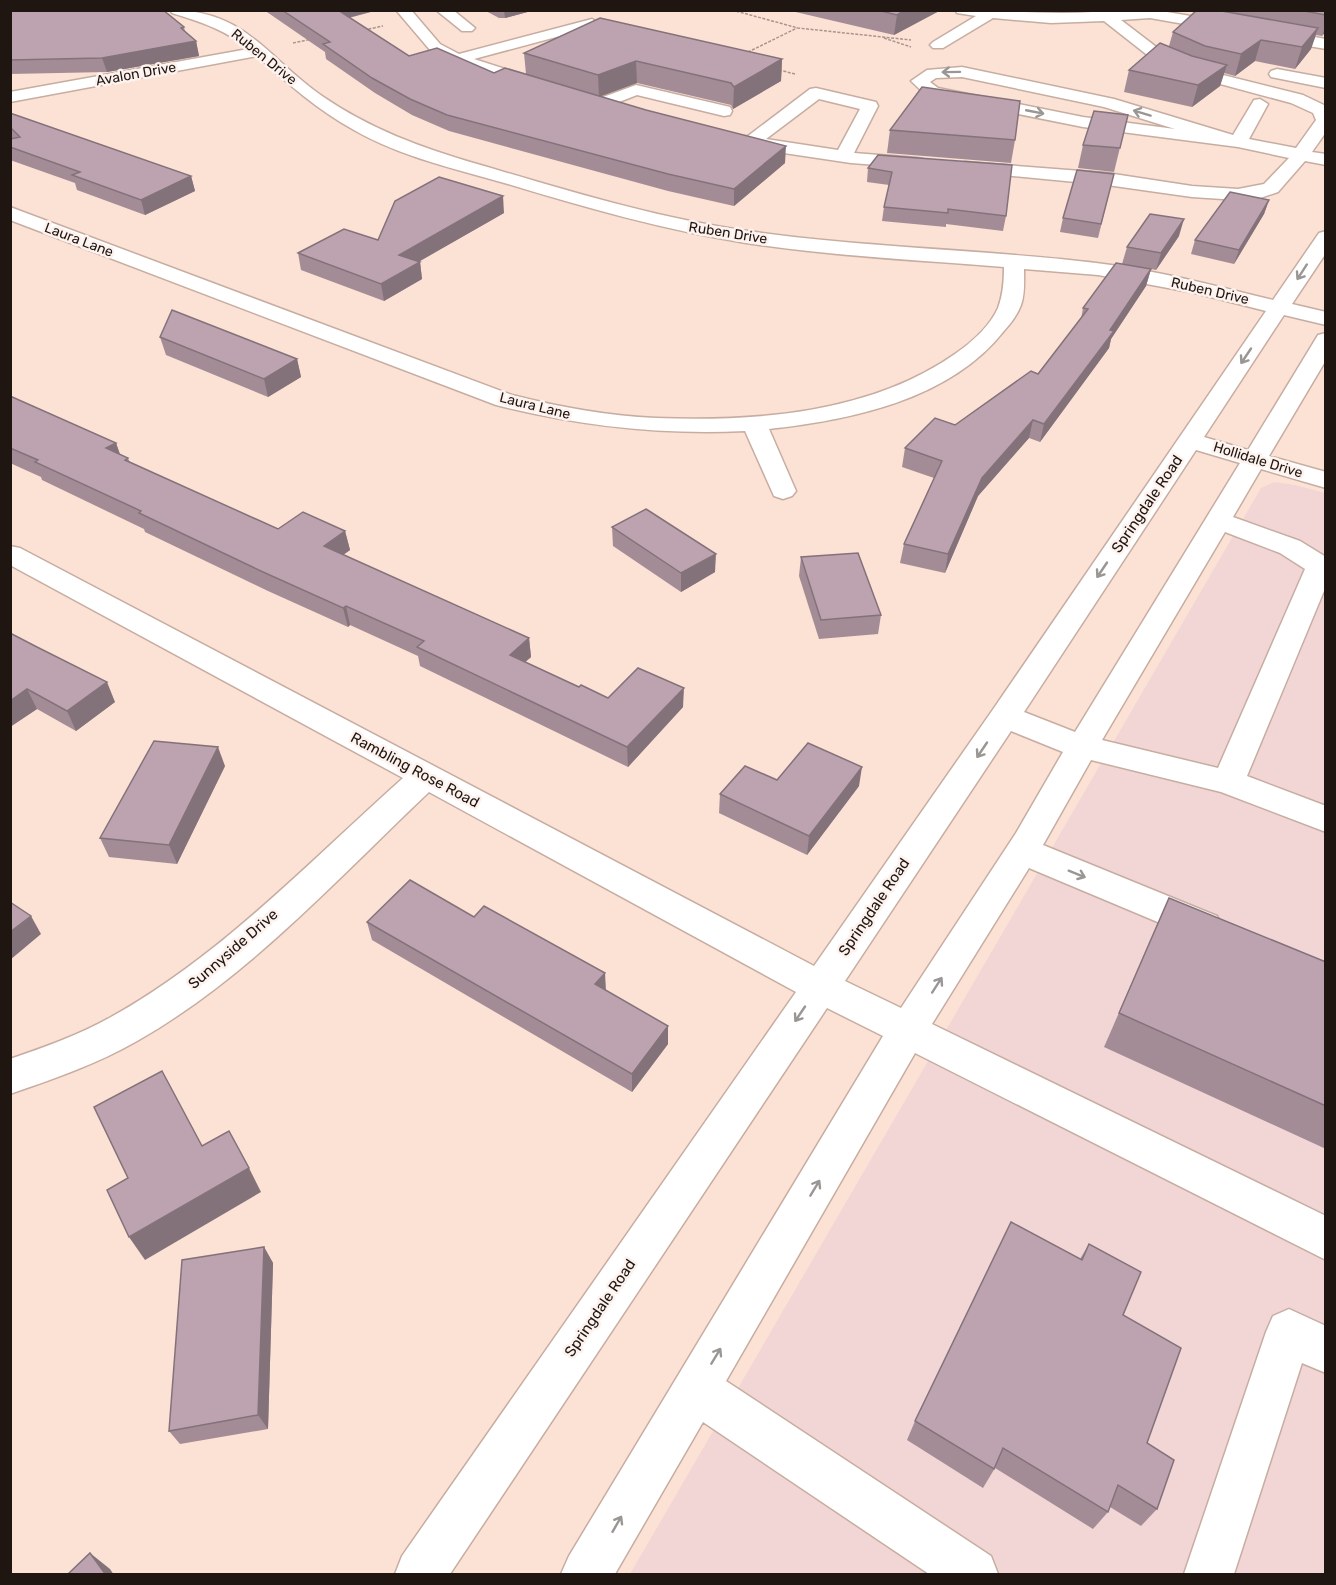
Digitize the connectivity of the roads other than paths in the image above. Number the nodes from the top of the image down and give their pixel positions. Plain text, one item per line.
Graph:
1 (177, 10) edge
2 (442, 10) edge
3 (962, 10) edge
4 (989, 14) junction
5 (1103, 14) edge
6 (408, 16) edge
7 (592, 23) edge
8 (467, 28) dead end
9 (1326, 44) edge
10 (938, 45) road end
11 (261, 51) junction
12 (457, 59) junction
13 (1200, 59) edge
14 (1233, 66) edge
15 (1326, 83) edge
16 (615, 84) edge
17 (636, 90) junction
18 (558, 91) edge
19 (10, 97) edge
20 (1262, 97) junction
21 (580, 98) edge
22 (601, 104) junction
23 (724, 111) edge
24 (630, 113) edge
25 (728, 138) edge
26 (1238, 142) junction
27 (750, 143) junction
28 (1300, 155) junction
29 (843, 157) junction
30 (1326, 160) edge
31 (10, 213) edge
32 (1326, 237) edge
33 (1014, 261) junction
34 (1279, 308) junction
35 (1326, 319) edge
36 (1326, 340) edge
37 (754, 423) junction
38 (1190, 441) junction
39 (1254, 459) junction
40 (1326, 480) edge
41 (783, 490) dead end
42 (1218, 520) junction
43 (10, 554) edge
44 (1322, 569) edge
45 (1005, 716) junction
46 (1082, 747) junction
47 (426, 776) junction
48 (1228, 782) junction
49 (1326, 820) edge
50 (1022, 852) junction
51 (1229, 937) edge
52 (819, 986) junction
53 (907, 1031) junction
54 (10, 1077) edge
55 (1326, 1239) edge
56 (1326, 1350) edge
57 (696, 1389) junction
58 (420, 1575) edge
59 (587, 1575) edge
60 (973, 1575) edge
61 (1209, 1575) edge

1 - 11 street, Ruben Drive
2 - 8 street
3 - 4 street
4 - 5 street
4 - 10 street
5 - 9 street
5 - 20 street
6 - 12 street
7 - 12 street
11 - 19 street, Avalon Drive
11 - 33 street, Ruben Drive
12 - 18 street
13 - 14 street
15 - 20 street
16 - 17 street
17 - 22 street
17 - 23 street
20 - 26 street
20 - 28 street
21 - 22 street
22 - 24 street
25 - 27 street
26 -> 26 street
26 - 28 street
27 - 29 street
27 - 29 street
28 - 29 street
28 - 30 street
31 - 37 street, Laura Lane
32 -> 34 street, Springdale Road
33 - 34 street, Ruben Drive
33 - 37 street, Laura Lane
34 - 35 street, Ruben Drive
34 -> 38 street, Springdale Road
36 - 39 street
37 - 41 street
38 - 39 street, Hollidale Drive
38 -> 45 street, Springdale Road
39 - 40 street, Hollidale Drive
39 - 42 street
42 - 44 street
42 - 46 street
43 - 47 street, Rambling Rose Road
44 - 48 street
45 - 46 street
45 -> 52 street, Springdale Road
46 - 48 street
46 - 50 street
47 - 52 street, Rambling Rose Road
47 - 54 street, Sunnyside Drive
48 - 49 street
50 -> 51 street
53 -> 50 street
52 - 53 street, Rambling Rose Road
52 -> 58 street, Springdale Road
53 - 55 street, Rambling Rose Road
57 -> 53 street
56 - 61 street
59 -> 57 street
57 - 60 street

